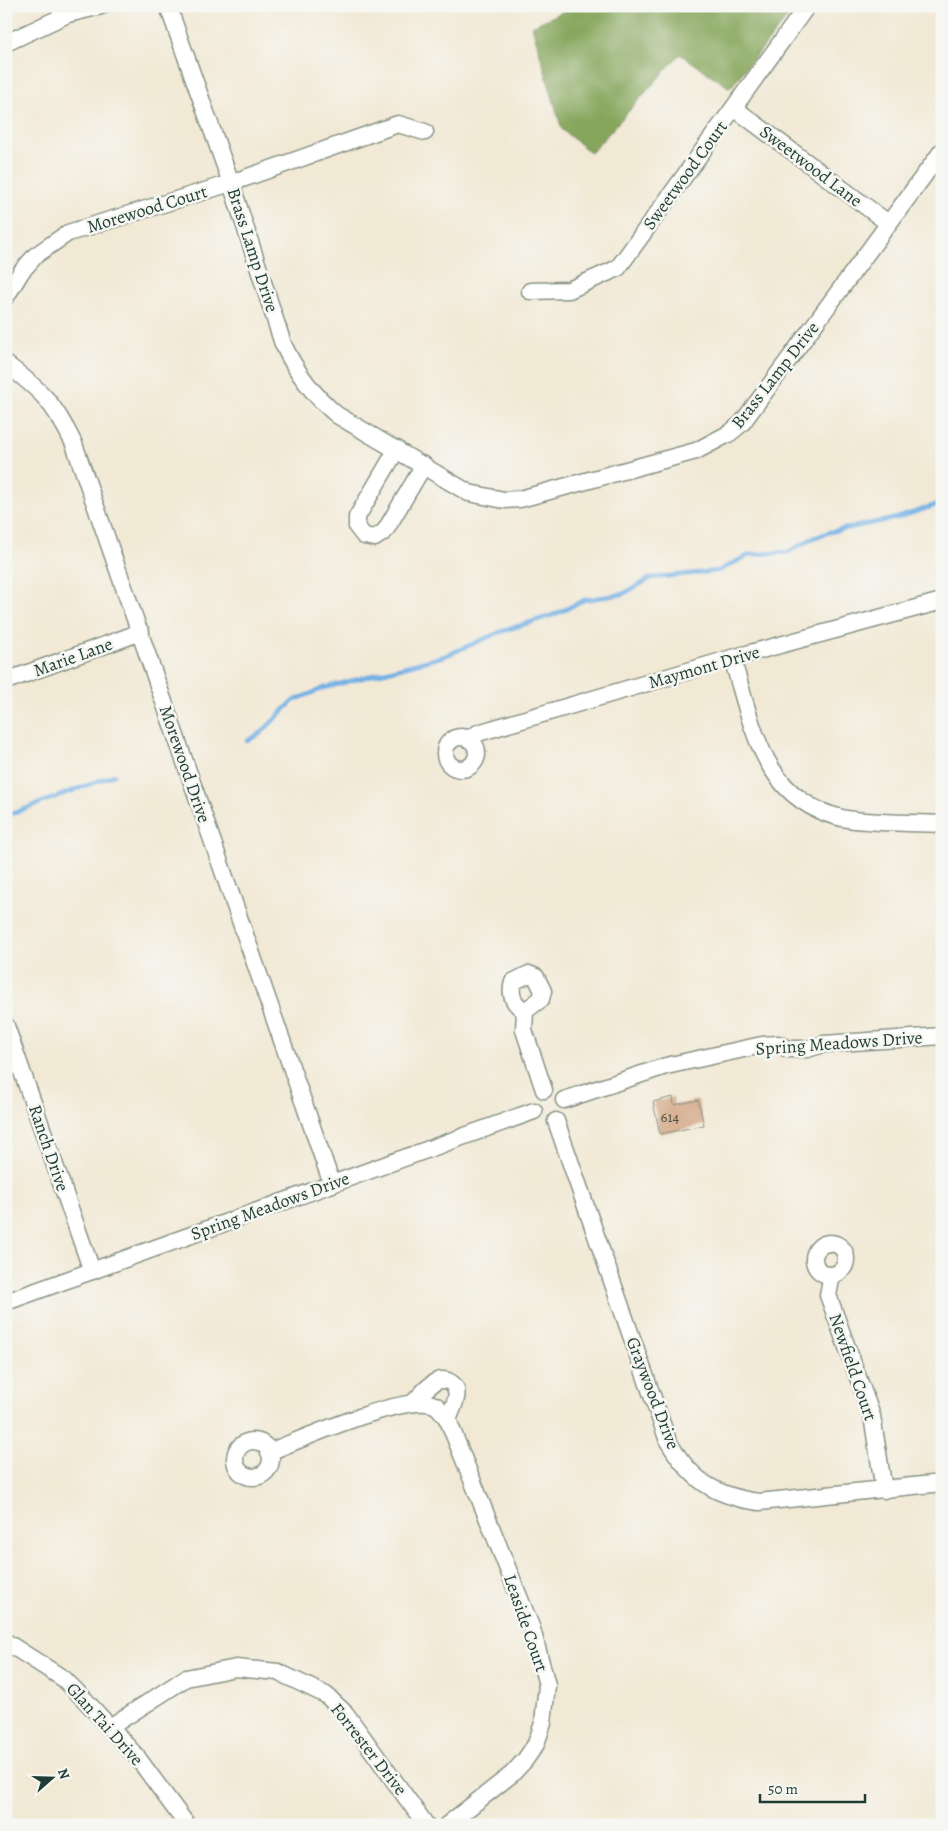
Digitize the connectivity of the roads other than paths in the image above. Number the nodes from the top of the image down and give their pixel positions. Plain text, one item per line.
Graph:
1 (101, 6) edge
2 (168, 6) edge
3 (807, 6) edge
4 (6, 43) edge
5 (734, 108) junction
6 (425, 132) dead end
7 (942, 151) edge
8 (231, 183) junction
9 (888, 223) junction
10 (530, 291) dead end
11 (6, 297) edge
12 (6, 364) edge
13 (397, 449) junction
14 (424, 465) junction
15 (942, 601) edge
16 (141, 632) junction
17 (732, 658) junction
18 (6, 681) edge
19 (468, 739) dead end
20 (942, 824) edge
21 (525, 1011) dead end
22 (6, 1026) edge
23 (942, 1036) edge
24 (544, 1090) junction
25 (564, 1100) junction
26 (534, 1111) junction
27 (556, 1120) junction
28 (332, 1184) junction
29 (92, 1271) junction
30 (832, 1275) dead end
31 (6, 1302) edge
32 (413, 1403) junction
33 (448, 1420) junction
34 (269, 1452) dead end
35 (942, 1483) edge
36 (884, 1490) junction
37 (6, 1642) edge
38 (110, 1727) junction
39 (187, 1825) edge
40 (426, 1825) edge
41 (447, 1825) edge

1 - 4 street
2 - 8 street, Brass Lamp Drive
3 - 5 street, Sweetwood Court
5 - 9 street, Sweetwood Lane
5 - 10 street, Sweetwood Court
6 - 8 street, Morewood Court
7 - 9 street, Brass Lamp Drive
8 - 11 street, Morewood Court
8 - 13 street, Brass Lamp Drive
9 - 14 street, Brass Lamp Drive
12 - 16 street, Morewood Drive
13 - 14 street, Brass Lamp Drive
13 - 14 street
15 - 17 street, Maymont Drive
16 - 18 street, Marie Lane
16 - 28 street, Morewood Drive
17 - 19 street, Maymont Drive
17 - 20 street
21 - 24 street
22 - 29 street, Ranch Drive
23 - 25 street, Spring Meadows Drive
24 - 25 street
24 - 26 street
25 - 27 street
26 - 27 street
26 - 28 street, Spring Meadows Drive
27 - 36 street, Graywood Drive
28 - 29 street, Spring Meadows Drive
29 - 31 street, Spring Meadows Drive
30 - 36 street, Newfield Court
32 - 33 street, Leaside Court
32 - 33 street, Leaside Court
32 - 34 street, Leaside Court
33 - 41 street, Leaside Court
35 - 36 street, Graywood Drive
37 - 38 street, Glan Tai Drive
38 - 39 street, Glan Tai Drive
38 - 40 street, Forrester Drive

